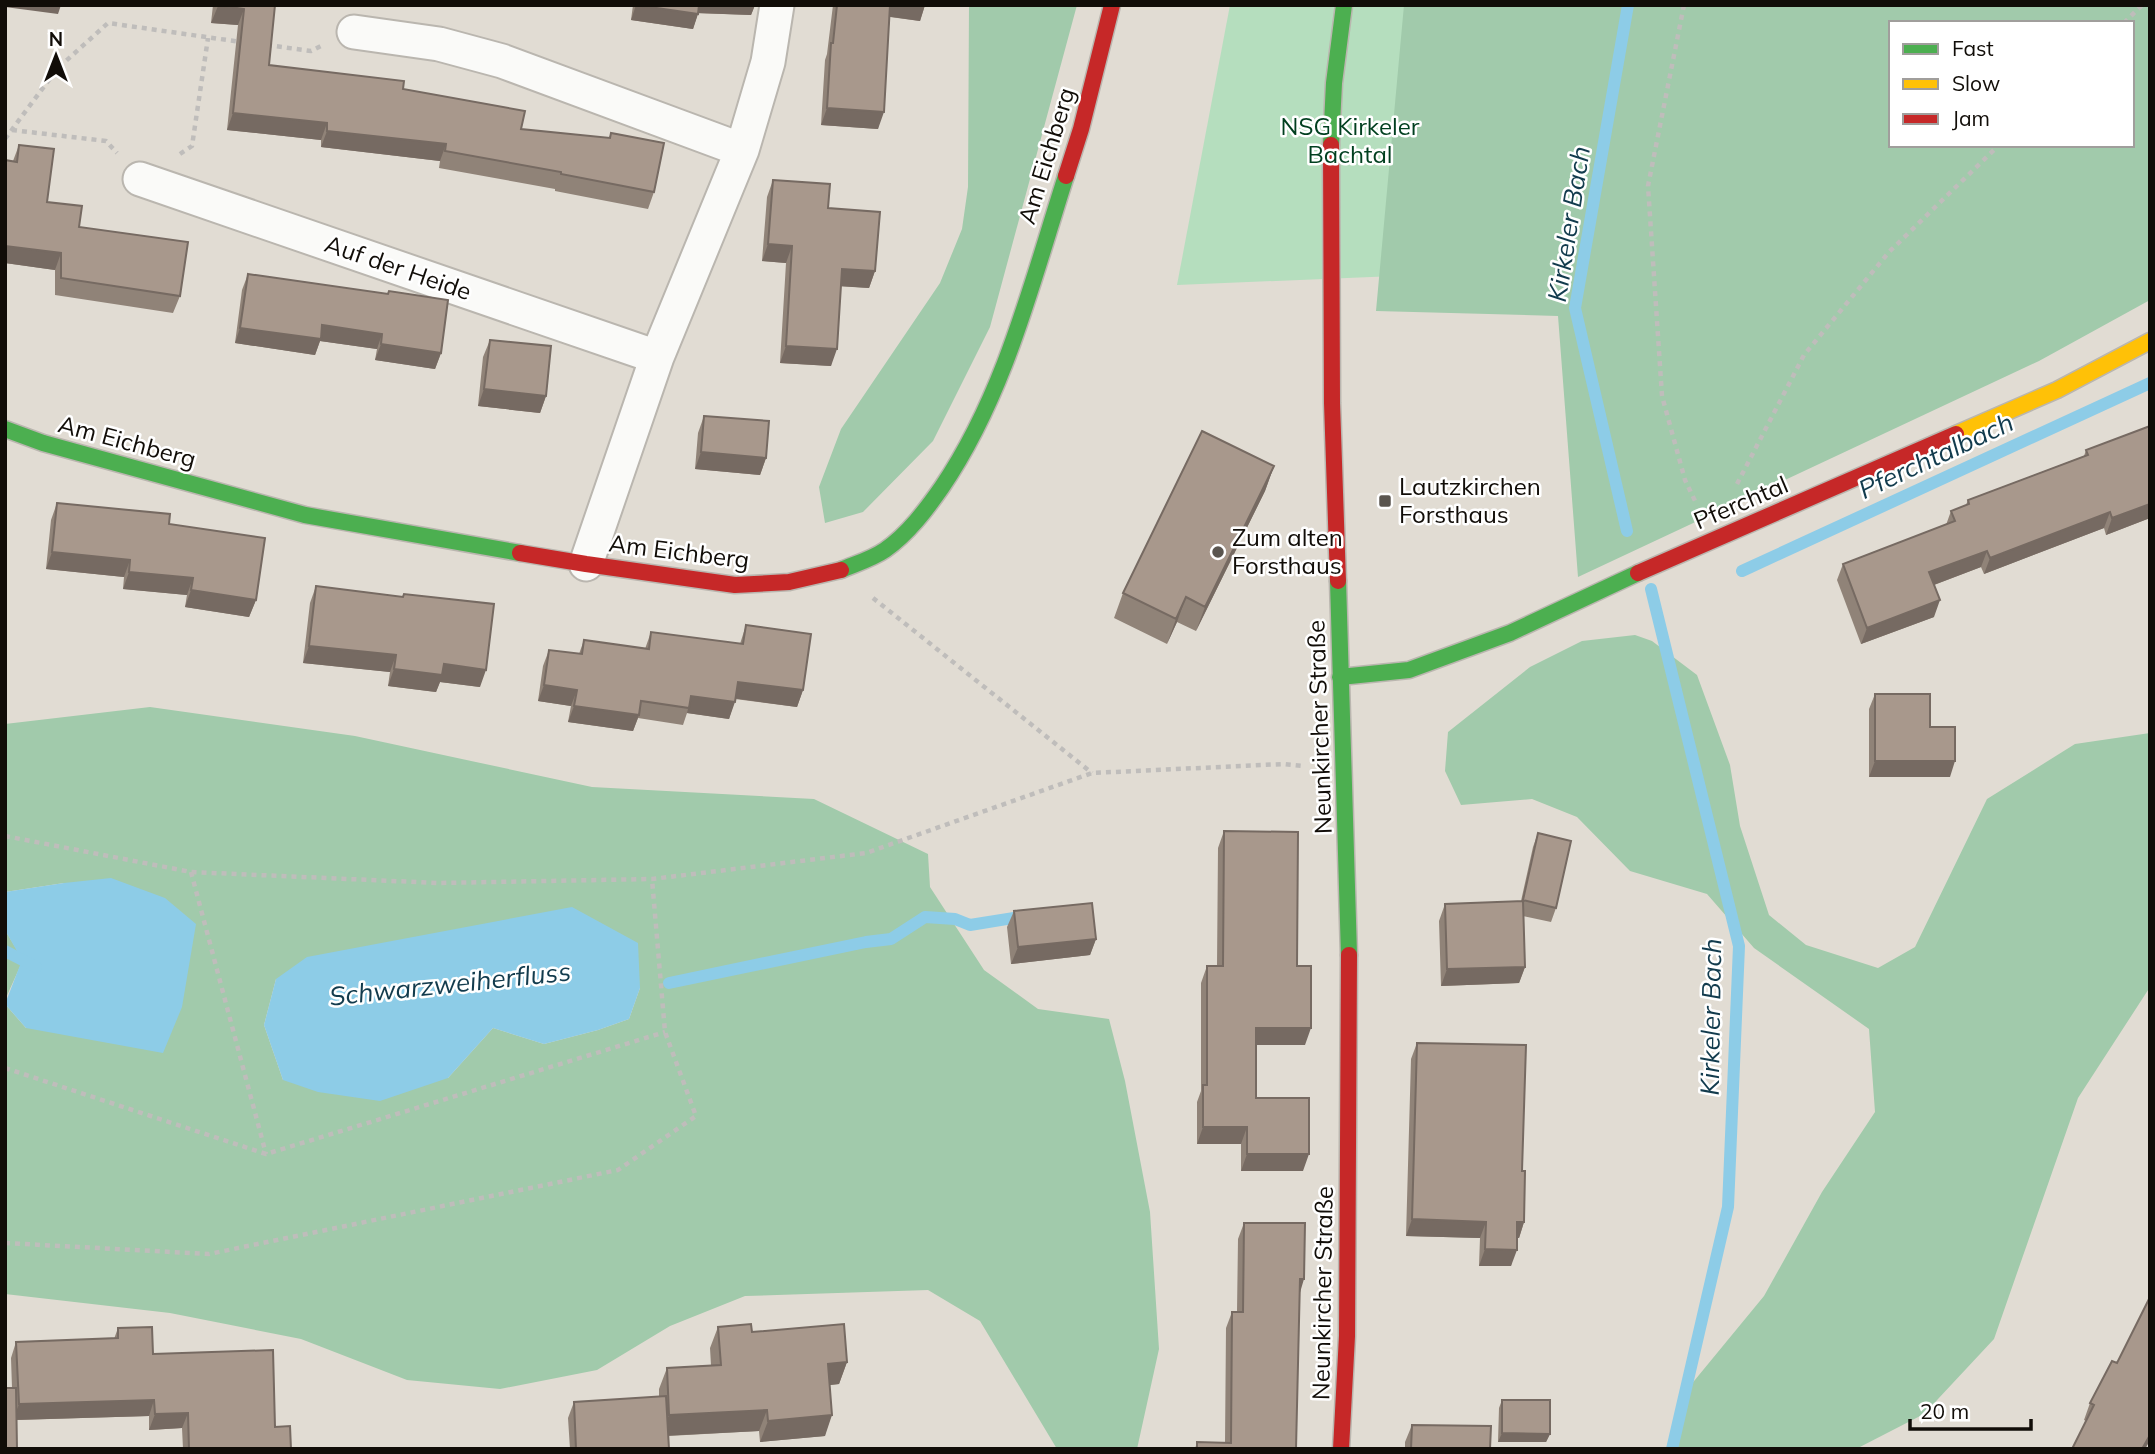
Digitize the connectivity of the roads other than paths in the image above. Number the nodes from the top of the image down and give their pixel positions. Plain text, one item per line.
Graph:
1 (777, 5) edge
2 (1112, 5) edge
3 (1344, 5) edge
4 (354, 32) road end
5 (742, 150) junction
6 (140, 179) road end
7 (2150, 341) edge
8 (657, 357) junction
9 (5, 429) edge
10 (586, 564) junction
11 (1340, 677) junction
12 (1341, 1449) edge

1 - 5 street
2 - 10 street, Am Eichberg
3 - 11 street, Neunkircher Straße
4 - 5 street
5 - 8 street
6 - 8 street, Auf der Heide
7 - 11 street, Pferchtal
8 - 10 street
9 - 10 street, Am Eichberg
11 - 12 street, Neunkircher Straße

